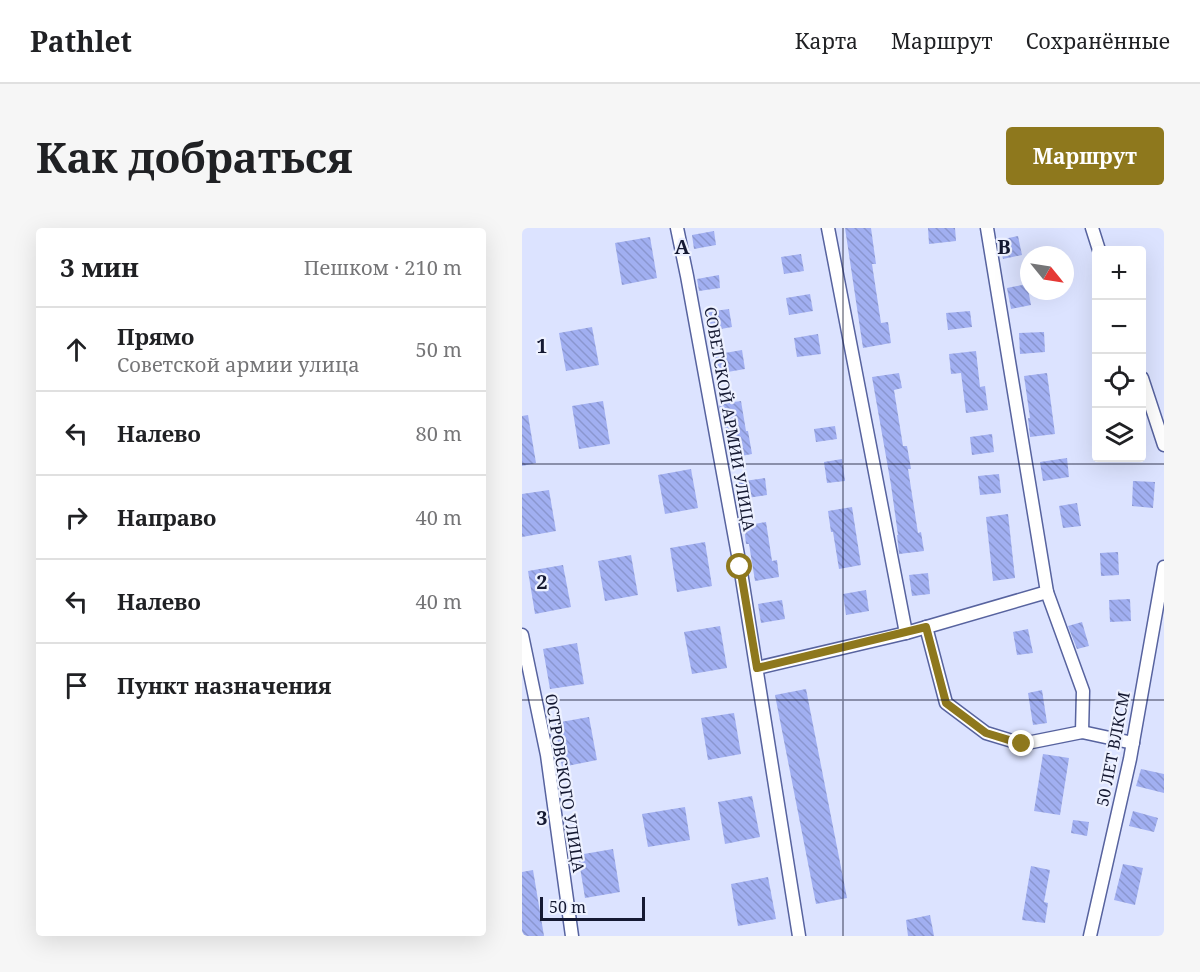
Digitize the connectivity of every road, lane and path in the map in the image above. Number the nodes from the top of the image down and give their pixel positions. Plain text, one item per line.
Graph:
1 (677, 228) edge
2 (828, 228) edge
3 (987, 228) edge
4 (1092, 228) edge
5 (1098, 246) edge
6 (1146, 390) edge
7 (1164, 445) edge
8 (1164, 567) edge
9 (1047, 592) junction
10 (926, 627) junction
11 (906, 633) junction
12 (522, 635) edge
13 (757, 668) junction
14 (1082, 732) junction
15 (1132, 743) junction
16 (572, 936) edge
17 (799, 936) edge
18 (1090, 936) edge

1 - 13 street, СОВЕТСКОЙ АРМИИ УЛИЦА
2 - 11 street
3 - 9 street
4 - 5 street
6 - 7 street
8 - 15 street, 50 ЛЕТ ВЛКСМ
9 - 10 street
9 - 14 street
10 - 11 street
10 - 14 street
11 - 13 street
12 - 16 street, ОСТРОВСКОГО УЛИЦА
13 - 17 street, СОВЕТСКОЙ АРМИИ УЛИЦА
14 - 15 street
15 - 18 street, 50 ЛЕТ ВЛКСМ

